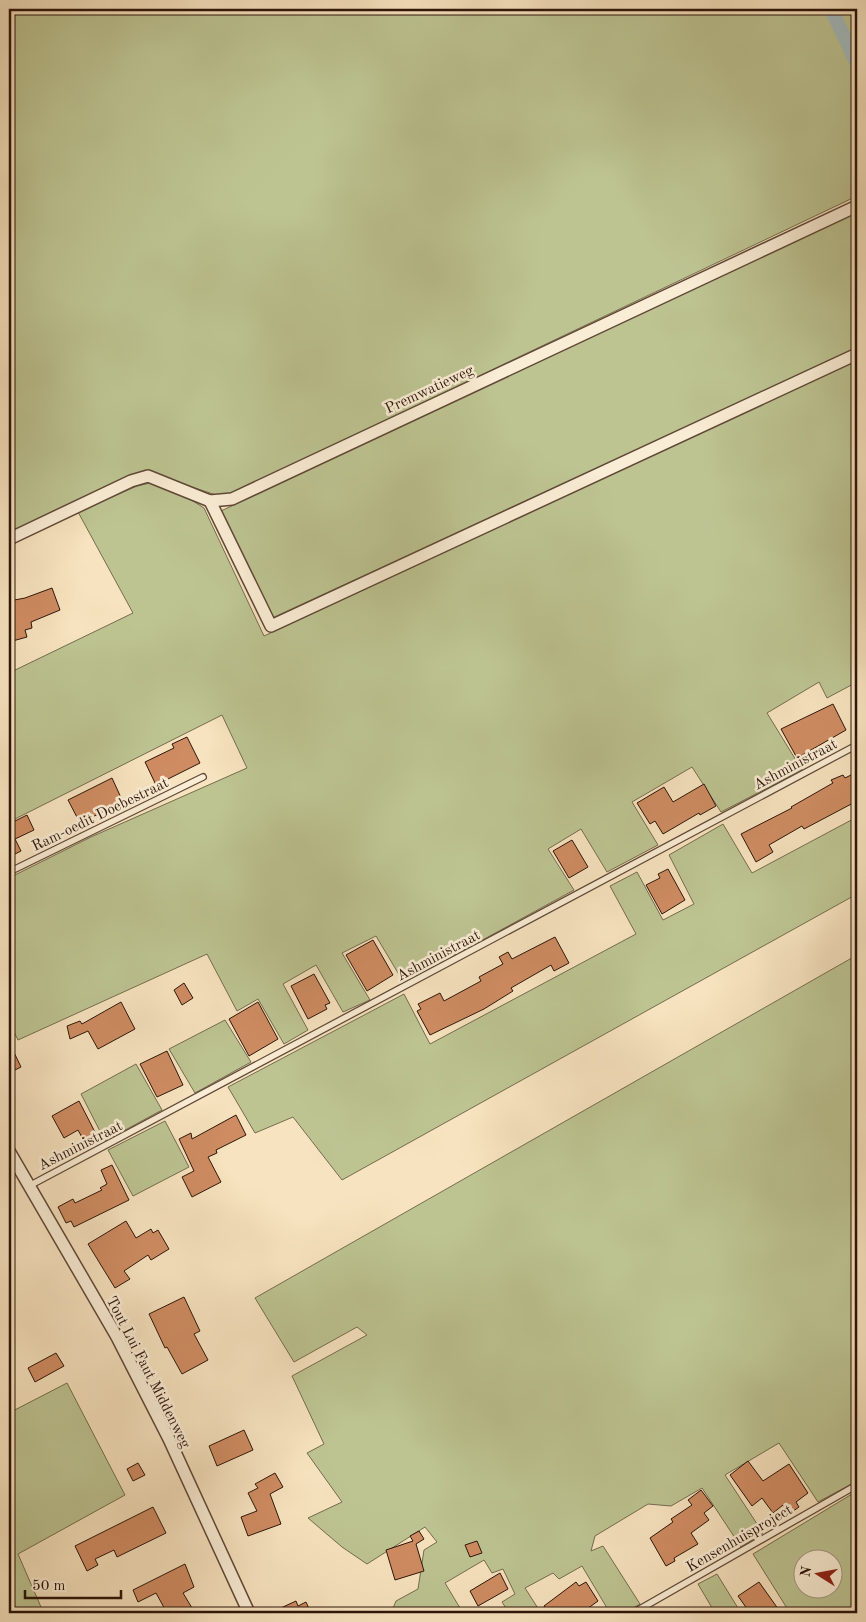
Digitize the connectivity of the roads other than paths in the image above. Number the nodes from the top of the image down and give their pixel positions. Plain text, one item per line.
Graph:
1 (857, 206) edge
2 (857, 354) edge
3 (210, 501) junction
4 (9, 539) edge
5 (857, 745) edge
6 (203, 777) dead end
7 (9, 872) edge
8 (9, 1151) edge
9 (29, 1186) junction
10 (857, 1486) edge
11 (249, 1613) edge
12 (633, 1613) edge

1 - 3 street, Premwatieweg
2 - 3 street
3 - 4 street, Premwatieweg
5 - 9 lane, Ashministraat
6 - 7 lane, Ram-oedit Doebestraat
8 - 9 street, Tout Lui Faut Middenweg
9 - 11 street, Tout Lui Faut Middenweg
10 - 12 lane, Kensenhuisproject

